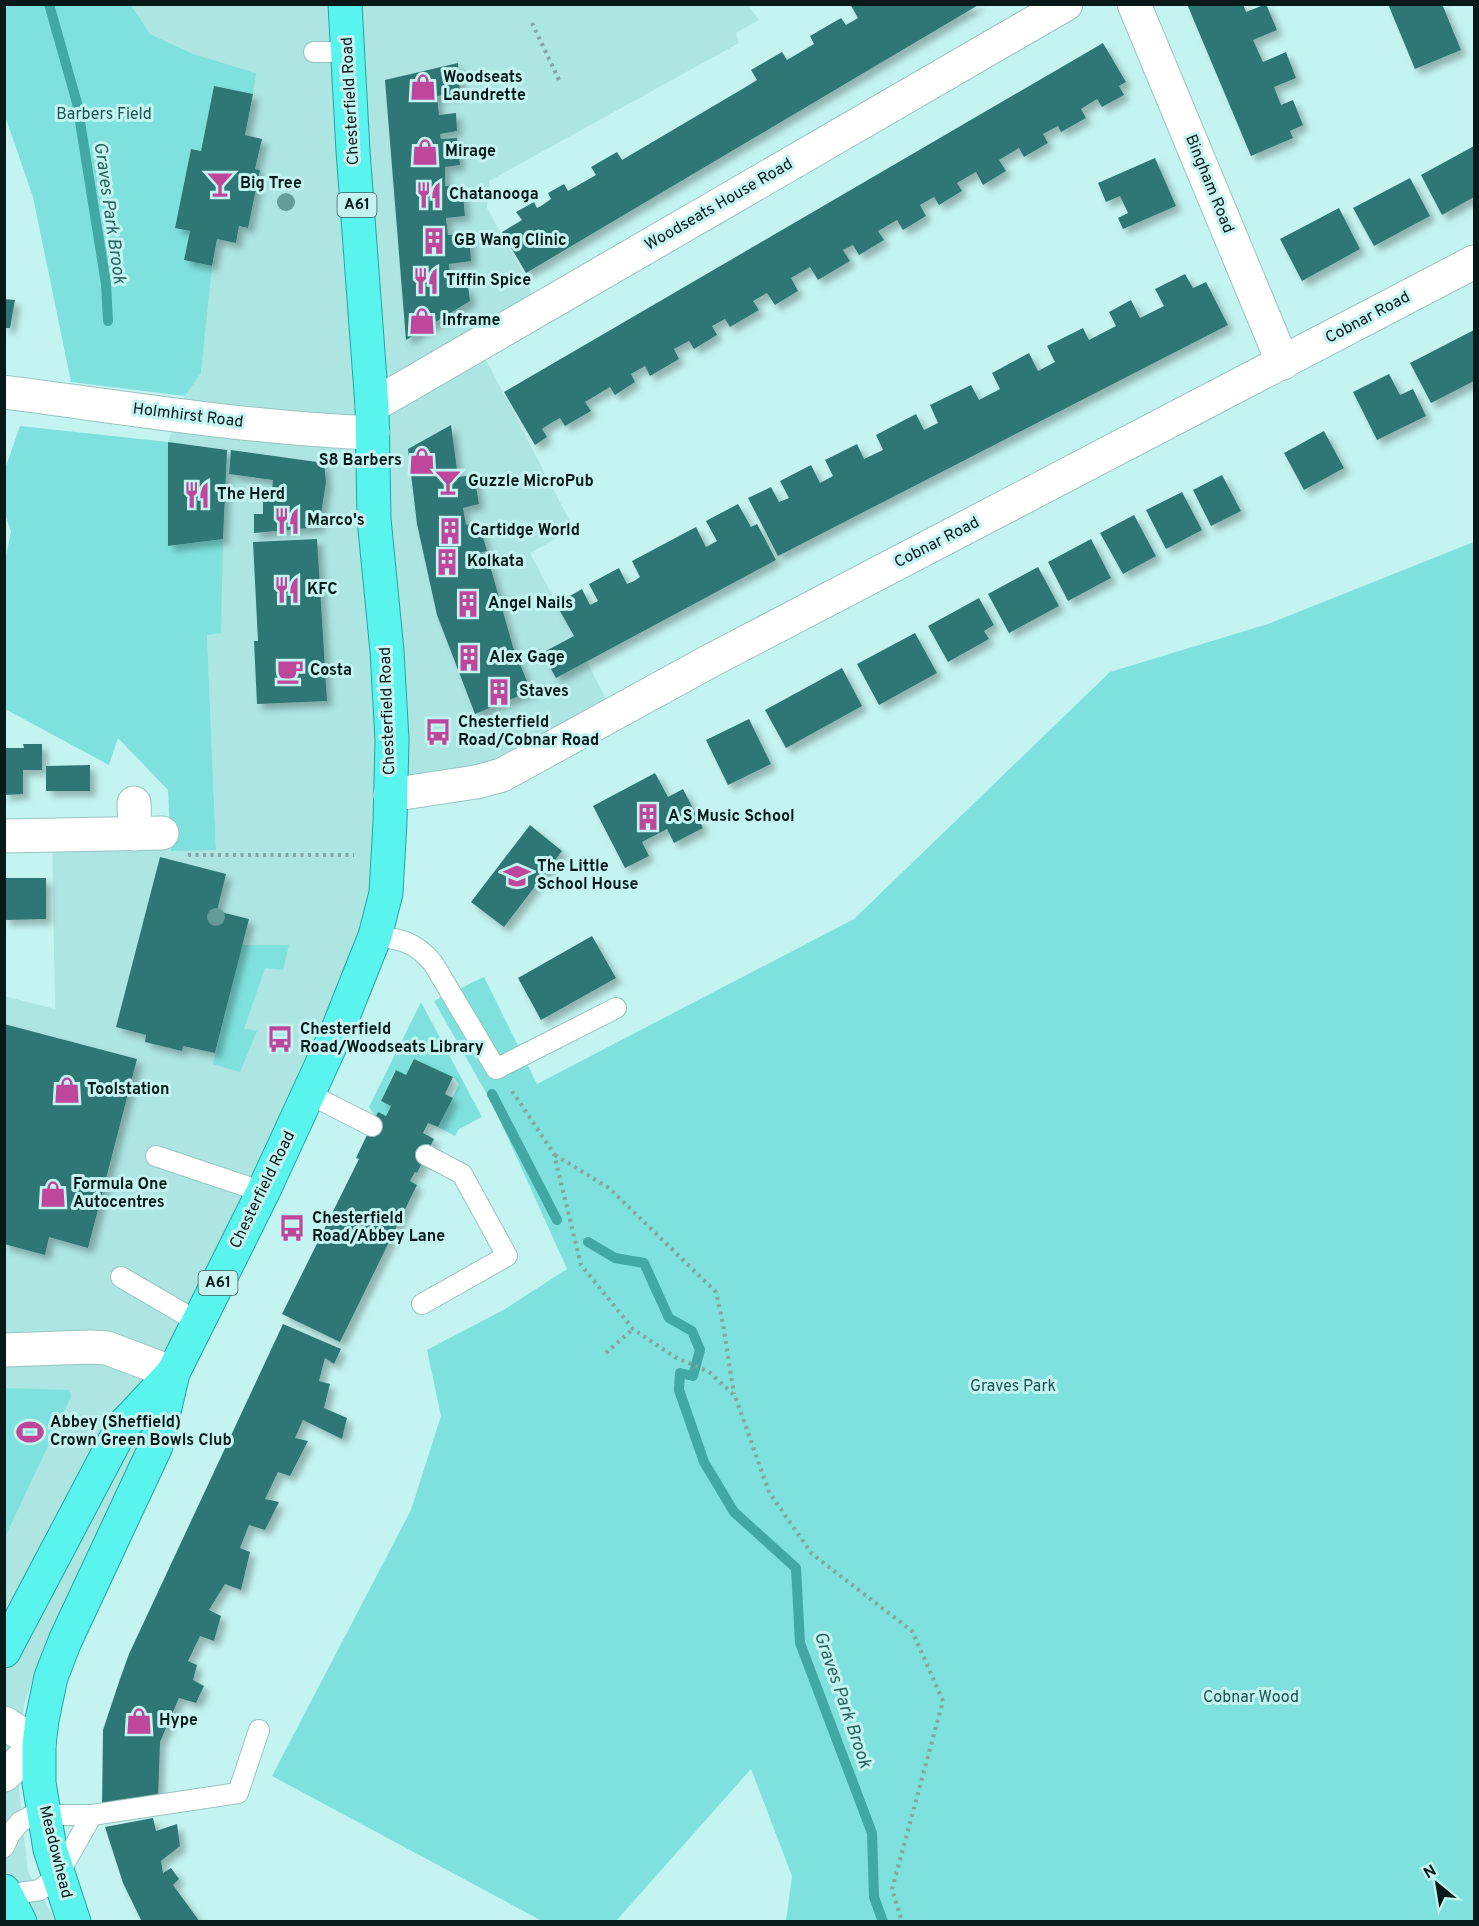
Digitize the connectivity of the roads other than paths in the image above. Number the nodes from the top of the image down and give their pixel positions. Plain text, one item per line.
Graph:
1 (345, 4) edge
2 (1066, 4) edge
3 (1134, 4) edge
4 (314, 52) dead end
5 (348, 52) junction
6 (1474, 262) edge
7 (1283, 363) junction
8 (4, 392) edge
9 (373, 419) junction
10 (390, 795) junction
11 (144, 823) road end
12 (4, 836) edge
13 (375, 936) junction
14 (616, 1008) dead end
15 (309, 1094) junction
16 (372, 1126) dead end
17 (426, 1155) dead end
18 (156, 1156) dead end
19 (263, 1192) junction
20 (121, 1276) dead end
21 (422, 1304) dead end
22 (198, 1322) junction
23 (4, 1350) edge
24 (173, 1373) junction
25 (4, 1651) edge
26 (4, 1722) edge
27 (259, 1730) dead end
28 (39, 1745) junction
29 (4, 1775) edge
30 (44, 1814) junction
31 (92, 1815) junction
32 (4, 1847) edge
33 (58, 1875) junction
34 (10, 1902) edge
35 (74, 1922) edge

1 - 5 highway, Chesterfield Road / A61
2 - 9 street, Woodseats House Road
3 - 7 street, Bingham Road
4 - 5 lane
5 - 9 highway, Chesterfield Road / A61
6 - 7 street, Cobnar Road
7 - 10 street, Cobnar Road
8 - 9 street, Holmhirst Road
9 - 10 highway, Chesterfield Road / A61
10 - 13 highway, Chesterfield Road / A61
11 - 12 street
13 - 14 lane
13 - 15 highway, Chesterfield Road / A61
15 - 16 lane
15 - 19 highway, Chesterfield Road / A61
17 - 21 lane
18 - 19 lane
19 - 22 highway, Chesterfield Road / A61
20 - 22 lane
22 - 24 highway, Chesterfield Road / A61
23 - 24 street
24 - 25 highway, Chesterfield Road / A61
24 - 28 highway, Chesterfield Road / A61
26 - 28 street
27 - 31 lane
28 - 29 street
28 - 30 highway, Meadowhead / A61
30 - 31 lane
30 - 32 lane
30 - 33 highway, Meadowhead / A61
31 - 33 lane
33 - 34 lane
33 - 35 highway, Meadowhead / A61

